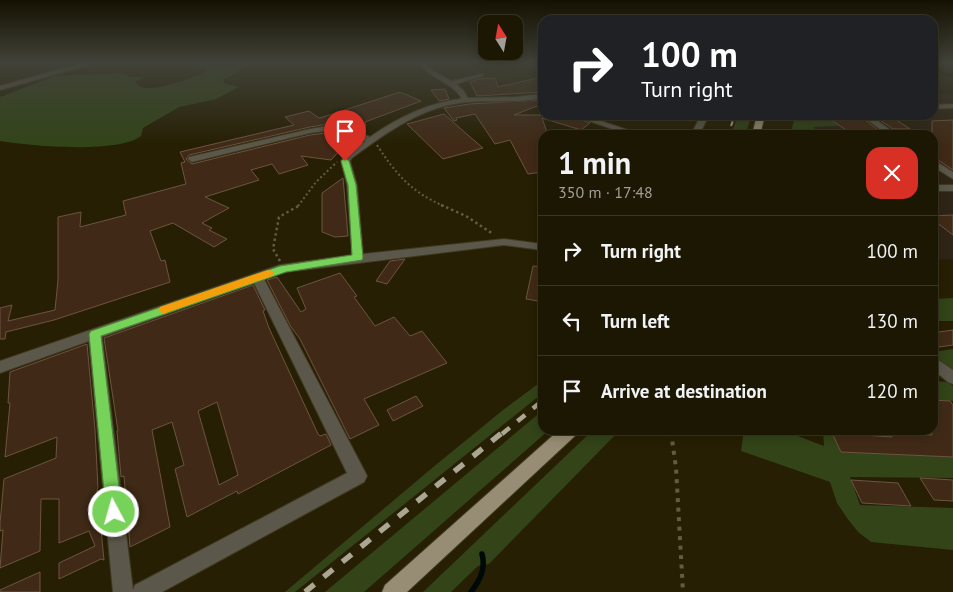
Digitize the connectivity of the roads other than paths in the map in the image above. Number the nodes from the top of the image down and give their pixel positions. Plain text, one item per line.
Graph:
1 (460, 90) edge
2 (538, 98) edge
3 (463, 101) junction
4 (953, 106) edge
5 (938, 107) edge
6 (596, 120) edge
7 (872, 120) edge
8 (625, 130) edge
9 (886, 130) edge
10 (372, 138) junction
11 (192, 159) dead end
12 (938, 166) edge
13 (953, 176) edge
14 (938, 188) edge
15 (953, 188) edge
16 (538, 246) edge
17 (358, 258) junction
18 (257, 277) junction
19 (95, 334) junction
20 (938, 366) edge
21 (0, 367) edge
22 (953, 378) edge
23 (565, 435) edge
24 (123, 592) edge
25 (142, 592) edge
26 (392, 592) edge

1 - 3 street
2 - 3 street
3 - 10 street
4 - 5 street
6 - 8 street
7 - 9 street
10 - 11 street
10 - 17 street
12 - 13 street
14 - 15 street
16 - 17 street
17 - 18 street
18 - 19 street
18 - 25 street
19 - 21 street
19 - 24 street
20 - 22 street
23 - 26 main road

